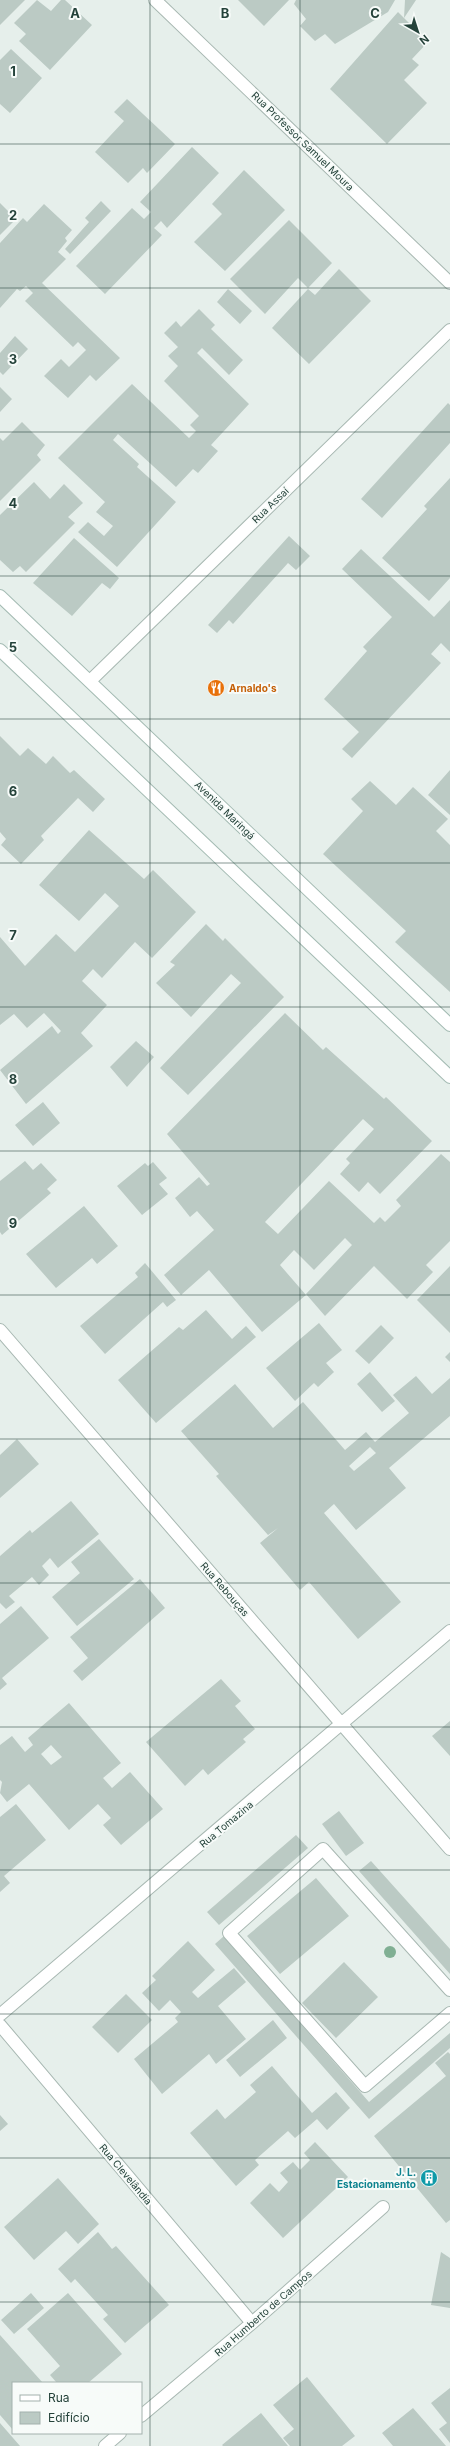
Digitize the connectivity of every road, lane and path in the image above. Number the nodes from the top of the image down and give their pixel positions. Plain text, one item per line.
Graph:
1 (155, 0) edge
2 (450, 282) edge
3 (450, 330) edge
4 (0, 596) edge
5 (0, 650) edge
6 (90, 681) junction
7 (450, 1025) edge
8 (450, 1077) edge
9 (0, 1330) edge
10 (450, 1631) edge
11 (343, 1724) junction
12 (450, 1848) edge
13 (450, 1990) edge
14 (450, 2013) edge
15 (0, 2015) edge
16 (0, 2025) edge
17 (383, 2207) dead end
18 (252, 2323) junction
19 (142, 2415) edge
20 (119, 2434) edge
21 (105, 2446) edge

1 - 2 street, Rua Professor Samuel Moura
3 - 6 street, Rua Assaí
4 - 6 street, Avenida Maringá
5 - 8 street
6 - 7 street, Avenida Maringá
9 - 11 street, Rua Rebouças
10 - 11 street, Rua Tomazina
11 - 12 street, Rua Rebouças
11 - 15 street, Rua Tomazina
13 - 14 street
16 - 18 street, Rua Clevelândia
17 - 18 street, Rua Humberto de Campos
18 - 19 street, Rua Humberto de Campos
20 - 21 street

